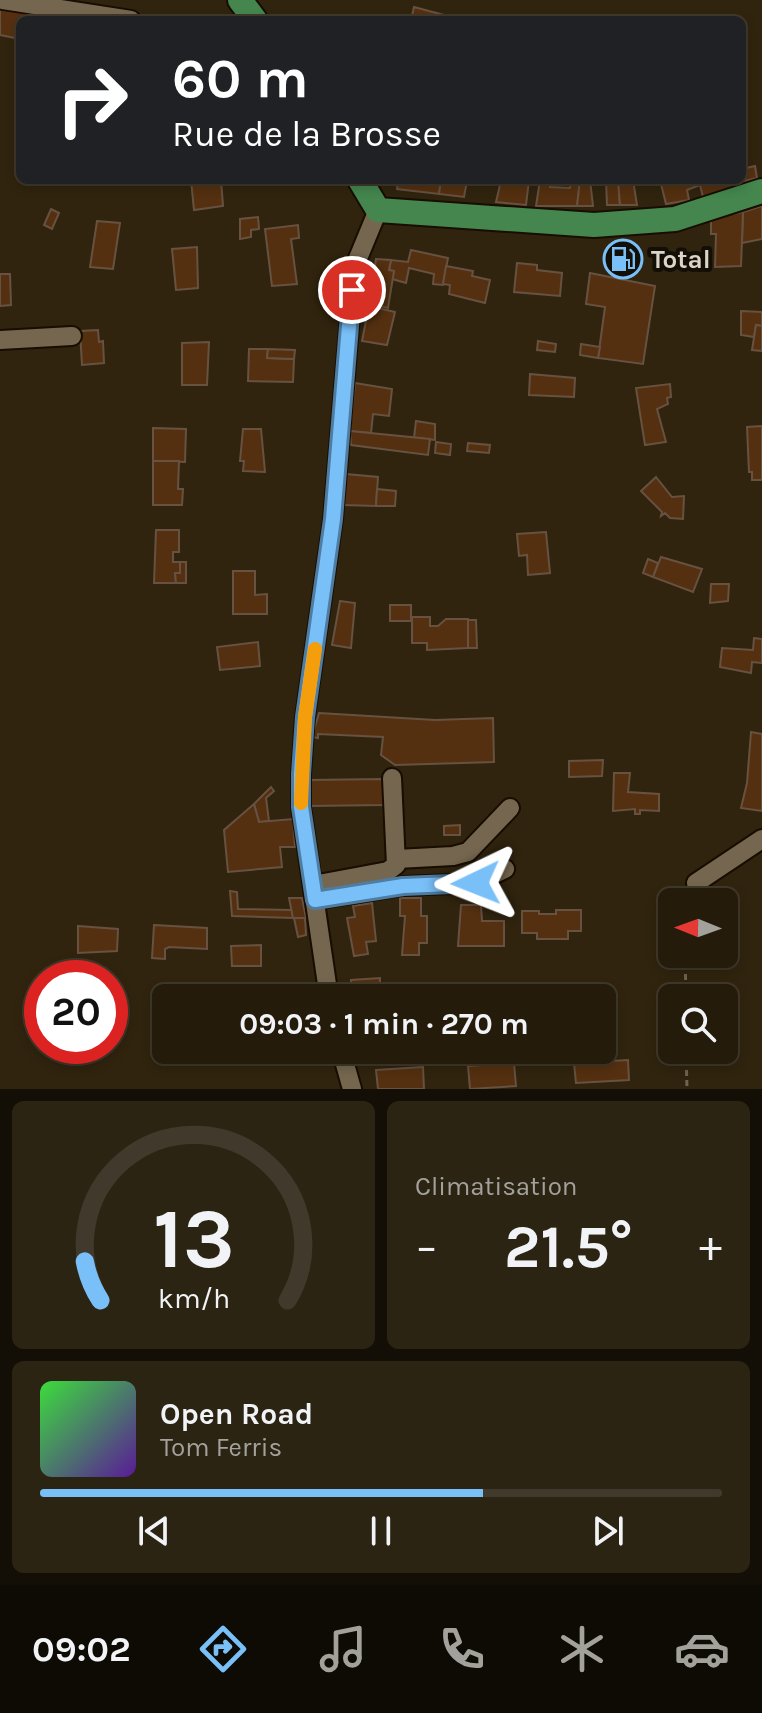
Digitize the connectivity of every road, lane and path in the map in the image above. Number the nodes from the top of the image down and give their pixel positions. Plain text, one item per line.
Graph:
1 (3, 0) edge
2 (105, 16) edge
3 (362, 184) edge
4 (762, 191) edge
5 (378, 210) junction
6 (72, 336) dead end
7 (0, 340) edge
8 (392, 778) dead end
9 (510, 808) dead end
10 (762, 839) edge
11 (397, 859) junction
12 (505, 869) dead end
13 (696, 883) dead end
14 (314, 892) junction
15 (327, 984) edge
16 (345, 1064) edge
17 (686, 1064) edge
18 (352, 1089) edge
19 (687, 1089) edge

1 - 2 street
3 - 5 main road
4 - 5 main road
5 - 14 street
6 - 7 street
8 - 11 street
9 - 11 street
10 - 13 street
11 - 14 street
12 - 14 street
14 - 15 street
16 - 18 street
17 - 19 path

